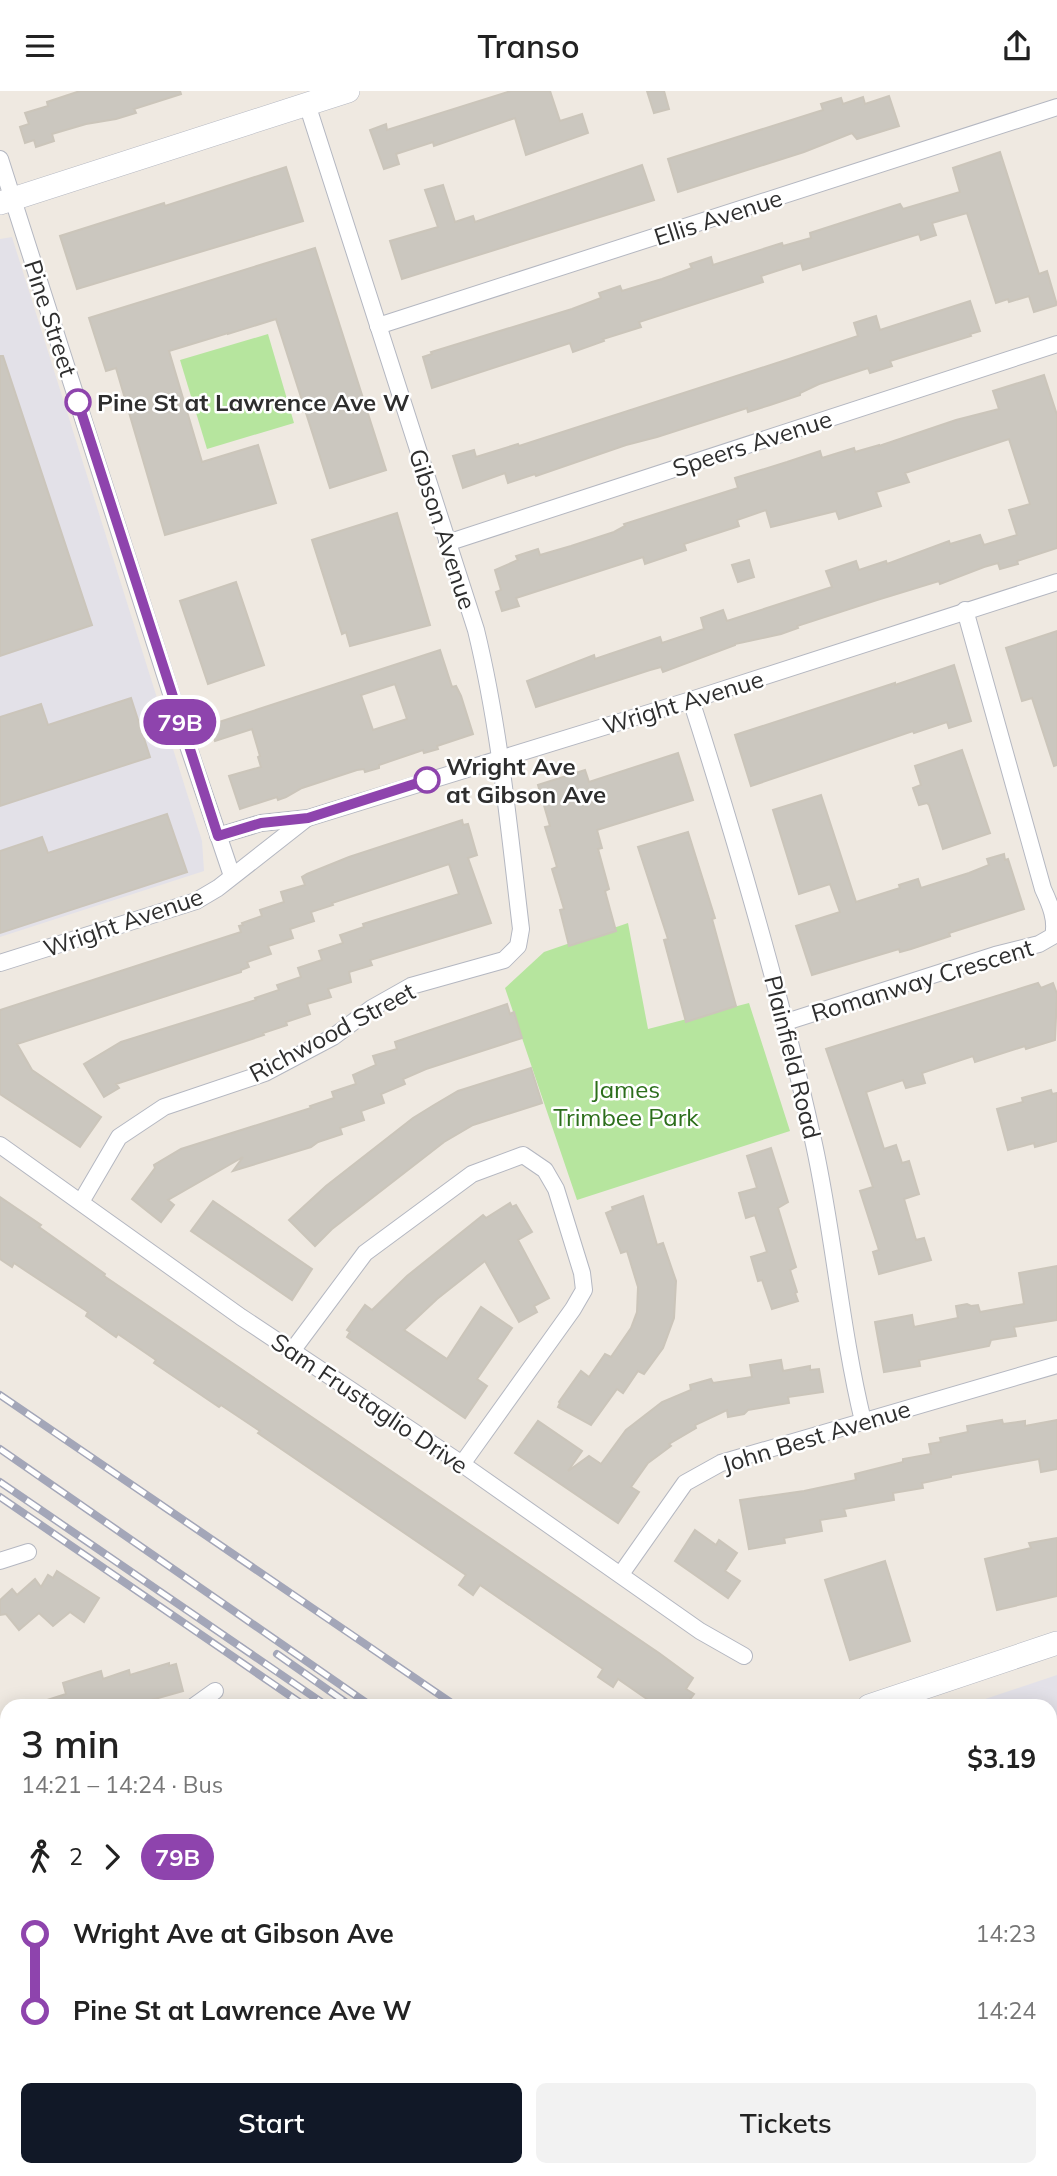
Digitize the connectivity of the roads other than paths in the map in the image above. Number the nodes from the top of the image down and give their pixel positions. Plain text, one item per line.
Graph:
1 (348, 91) edge
2 (307, 104) junction
3 (1057, 107) edge
4 (0, 159) edge
5 (6, 201) edge
6 (378, 326) junction
7 (1057, 344) edge
8 (447, 543) junction
9 (1057, 582) edge
10 (965, 610) junction
11 (691, 700) junction
12 (501, 757) junction
13 (308, 818) junction
14 (218, 836) junction
15 (232, 876) junction
16 (0, 963) edge
17 (786, 1022) junction
18 (0, 1145) edge
19 (81, 1202) junction
20 (292, 1351) junction
21 (1057, 1365) edge
22 (863, 1421) junction
23 (462, 1464) junction
24 (28, 1552) dead end
25 (0, 1561) edge
26 (621, 1574) junction
27 (1057, 1643) edge
28 (744, 1655) dead end
29 (215, 1691) dead end
30 (204, 1699) edge
31 (890, 1699) edge

1 - 2 main road
2 - 5 main road
2 - 6 street, Gibson Avenue
3 - 6 street, Ellis Avenue
4 - 5 street, Pine Street
5 - 14 street, Pine Street
6 - 8 street, Gibson Avenue
7 - 8 street, Speers Avenue
8 - 12 street, Gibson Avenue
9 - 10 street, Wright Avenue
10 - 11 street, Wright Avenue
10 - 17 street, Romanway Crescent
11 - 12 street, Wright Avenue
11 - 17 street, Plainfield Road
12 - 13 street, Wright Avenue
12 - 19 street, Richwood Street
13 - 14 street, Wright Avenue
13 - 15 street, Wright Avenue
14 - 15 street, Pine Street
15 - 16 street, Wright Avenue
17 - 22 street, Plainfield Road
18 - 19 street, Sam Frustaglio Drive
19 - 20 street, Sam Frustaglio Drive
20 - 23 street, Sam Frustaglio Drive
20 - 23 street
21 - 22 street, John Best Avenue
22 - 26 street, John Best Avenue
23 - 26 street, Sam Frustaglio Drive
24 - 25 street
26 - 28 street, Sam Frustaglio Drive
27 - 31 main road
29 - 30 street

